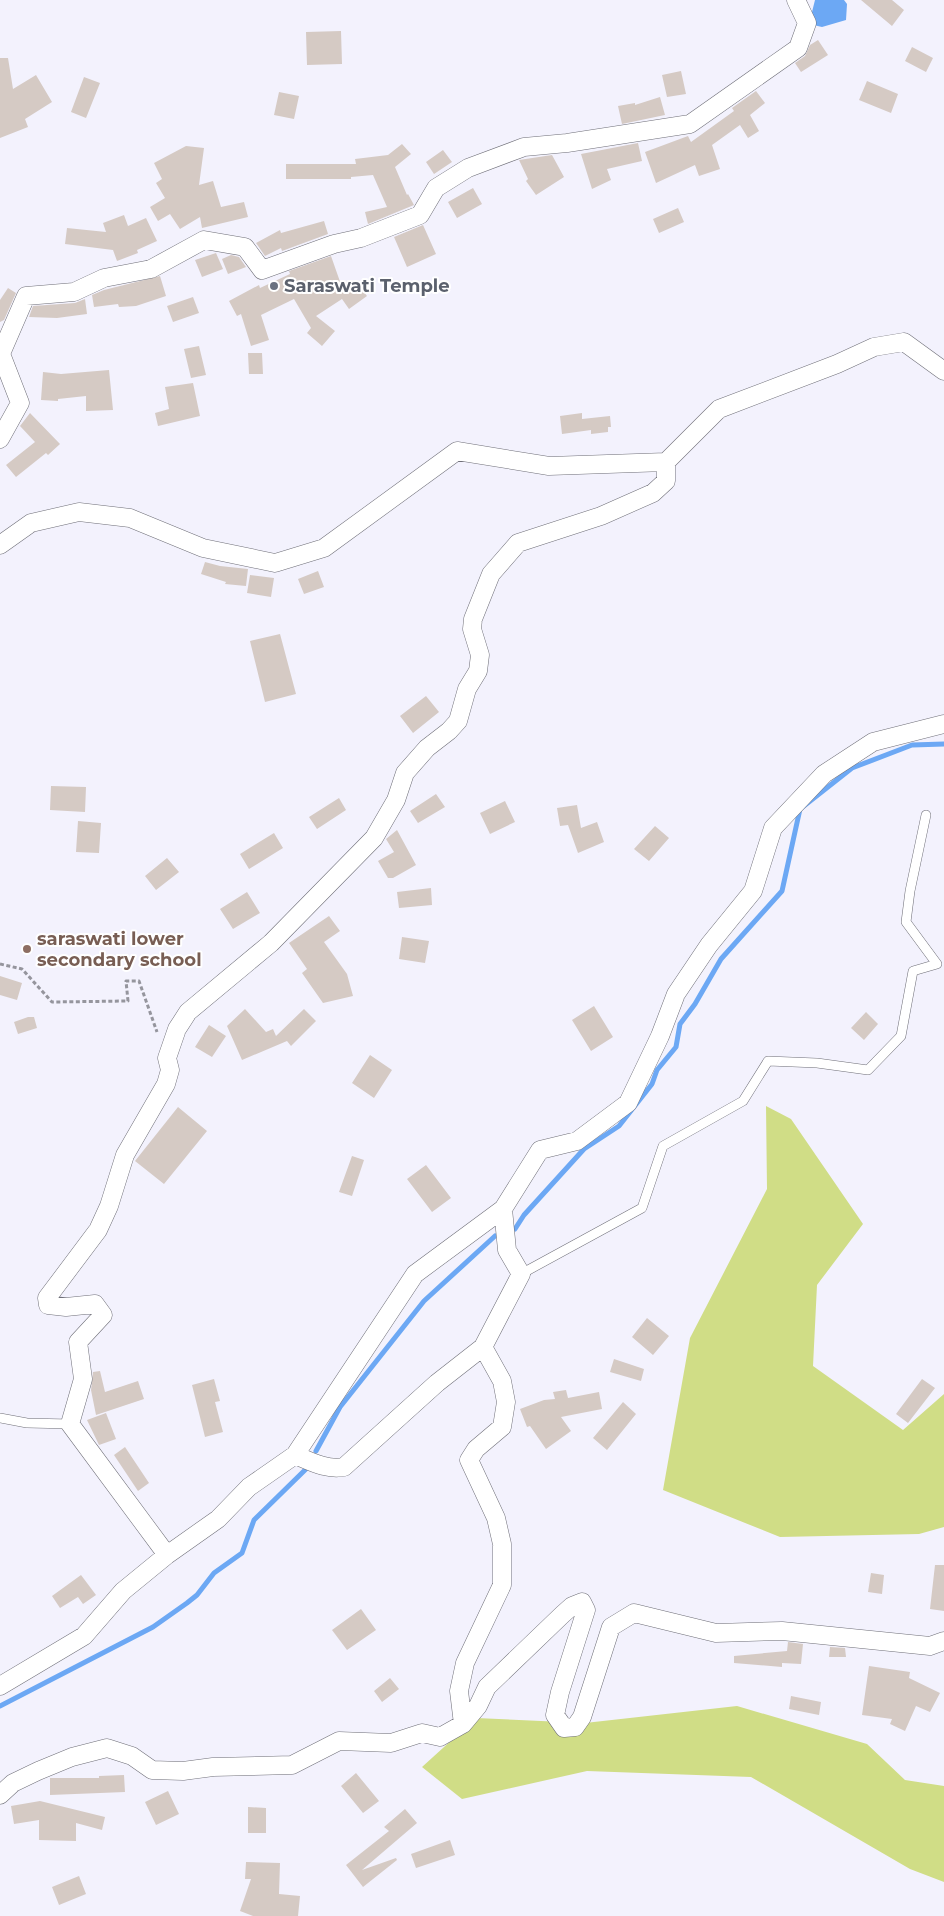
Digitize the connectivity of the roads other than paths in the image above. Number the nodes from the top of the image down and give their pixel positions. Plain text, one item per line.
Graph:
1 (796, 0) edge
2 (1, 355) edge
3 (944, 371) edge
4 (0, 439) edge
5 (666, 462) junction
6 (0, 545) edge
7 (944, 724) edge
8 (926, 815) dead end
9 (503, 1209) junction
10 (521, 1274) junction
11 (483, 1347) junction
12 (0, 1418) edge
13 (70, 1424) junction
14 (295, 1455) junction
15 (167, 1555) junction
16 (944, 1641) edge
17 (0, 1686) edge
18 (463, 1724) junction
19 (0, 1795) edge

1 - 2 street
2 - 4 street
3 - 5 street
5 - 6 street
5 - 13 street
7 - 9 street
8 - 10 lane
9 - 10 street
9 - 14 street
10 - 11 street
11 - 14 street
11 - 18 street
12 - 13 lane
13 - 15 street
14 - 15 street
15 - 17 street
16 - 18 street
18 - 19 street

